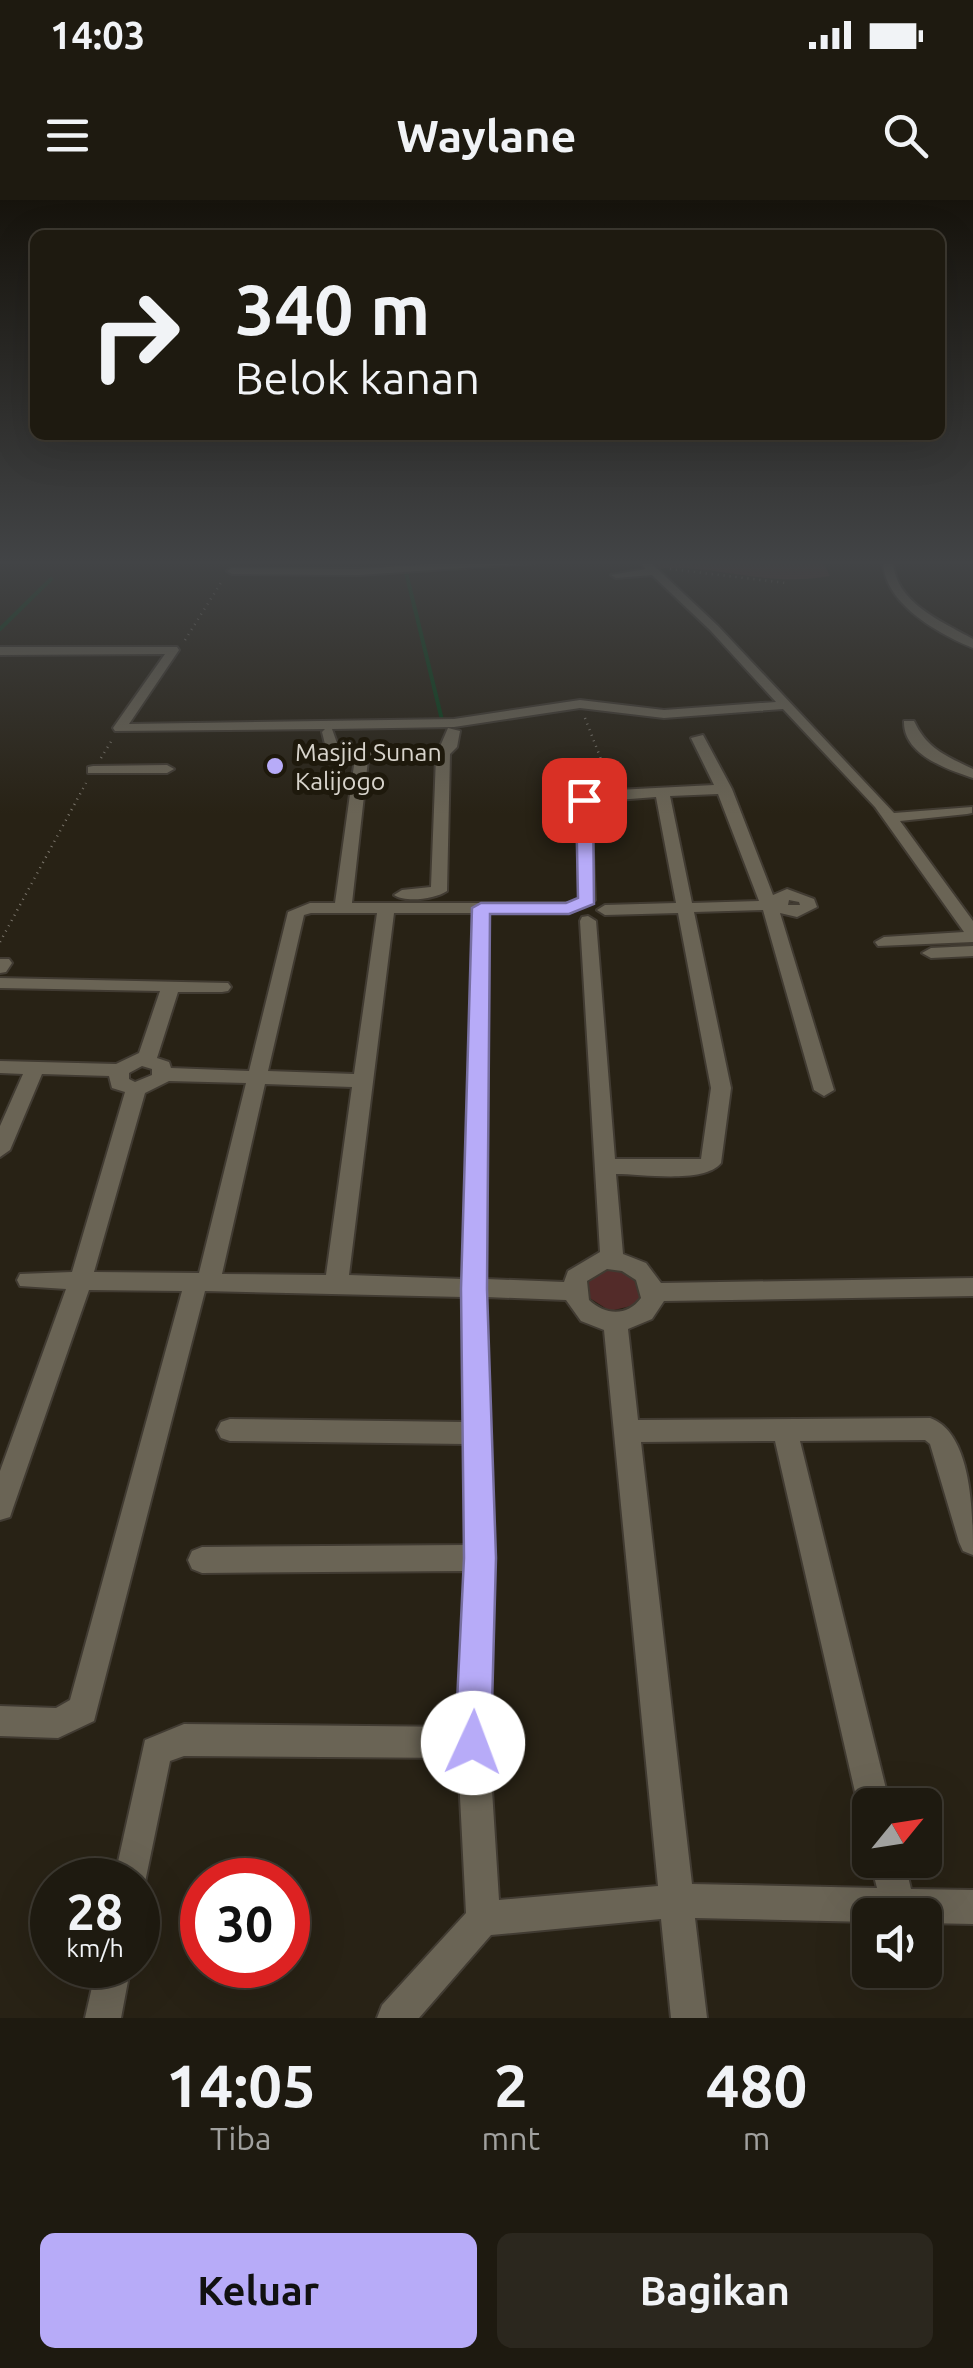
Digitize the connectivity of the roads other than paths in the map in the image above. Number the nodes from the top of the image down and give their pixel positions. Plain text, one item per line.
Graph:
1 (729, 645) edge
2 (0, 651) edge
3 (786, 704) junction
4 (908, 724) dead end
5 (453, 731) dead end
6 (329, 732) dead end
7 (698, 738) dead end
8 (443, 753) junction
9 (362, 756) junction
10 (167, 769) dead end
11 (93, 770) road end
12 (973, 774) edge
13 (725, 788) junction
14 (662, 792) junction
15 (967, 810) dead end
16 (890, 818) junction
17 (344, 902) junction
18 (775, 905) junction
19 (688, 907) junction
20 (386, 908) junction
21 (481, 908) junction
22 (593, 910) junction
23 (973, 935) edge
24 (973, 951) edge
25 (0, 983) edge
26 (171, 986) junction
27 (222, 987) dead end
28 (147, 1059) junction
29 (0, 1067) edge
30 (35, 1068) junction
31 (118, 1070) junction
32 (163, 1074) junction
33 (258, 1077) junction
34 (364, 1081) junction
35 (136, 1089) junction
36 (824, 1090) dead end
37 (0, 1150) edge
38 (604, 1166) junction
39 (612, 1260) junction
40 (28, 1280) dead end
41 (80, 1282) junction
42 (202, 1283) junction
43 (336, 1284) junction
44 (973, 1287) edge
45 (474, 1289) junction
46 (574, 1291) junction
47 (654, 1292) junction
48 (615, 1322) junction
49 (230, 1430) dead end
50 (785, 1430) junction
51 (630, 1431) junction
52 (476, 1433) junction
53 (0, 1508) edge
54 (973, 1542) edge
55 (480, 1558) junction
56 (202, 1560) dead end
57 (0, 1721) edge
58 (473, 1743) junction
59 (870, 1788) edge
60 (135, 1858) edge
61 (678, 1901) junction
62 (852, 1902) edge
63 (942, 1906) edge
64 (973, 1908) edge
65 (483, 1919) junction
66 (110, 1988) edge
67 (104, 2018) edge
68 (395, 2018) edge
69 (689, 2018) edge

1 - 3 street
2 - 3 street
3 - 16 street
4 - 12 street
5 - 8 street
6 - 9 street
7 - 13 street
8 - 9 street
8 - 17 street
9 - 17 street
10 - 11 street
13 - 14 street
13 - 18 street
14 - 19 street
14 - 22 street
15 - 16 street
16 - 23 street
17 - 20 street
17 - 33 street
18 - 19 street
18 - 36 street
19 - 22 street
19 - 38 street
20 - 21 street
20 - 34 street
21 - 22 street
21 - 45 street
22 - 38 street
23 - 24 street
25 - 26 street
26 - 27 street
26 - 28 street
28 - 31 street
28 - 32 street
29 - 30 street
30 - 31 street
30 - 37 street
31 - 35 street
32 - 33 street
32 - 35 street
33 - 34 street
33 - 42 street
34 - 43 street
35 - 41 street
38 - 39 street
39 - 46 street
39 - 47 street
40 - 41 street
41 - 42 street
41 - 53 street
42 - 43 street
42 - 57 street
43 - 45 street
44 - 47 street
45 - 46 street
45 - 52 street
46 - 48 street
47 - 48 street
48 - 51 street
49 - 52 street
50 - 51 street
50 - 54 street
50 - 59 street
51 - 61 street
52 - 55 street
55 - 56 street
55 - 58 street
58 - 60 street
58 - 65 street
61 - 62 street
61 - 65 street
61 - 69 street
63 - 64 street
65 - 68 street
66 - 67 street

